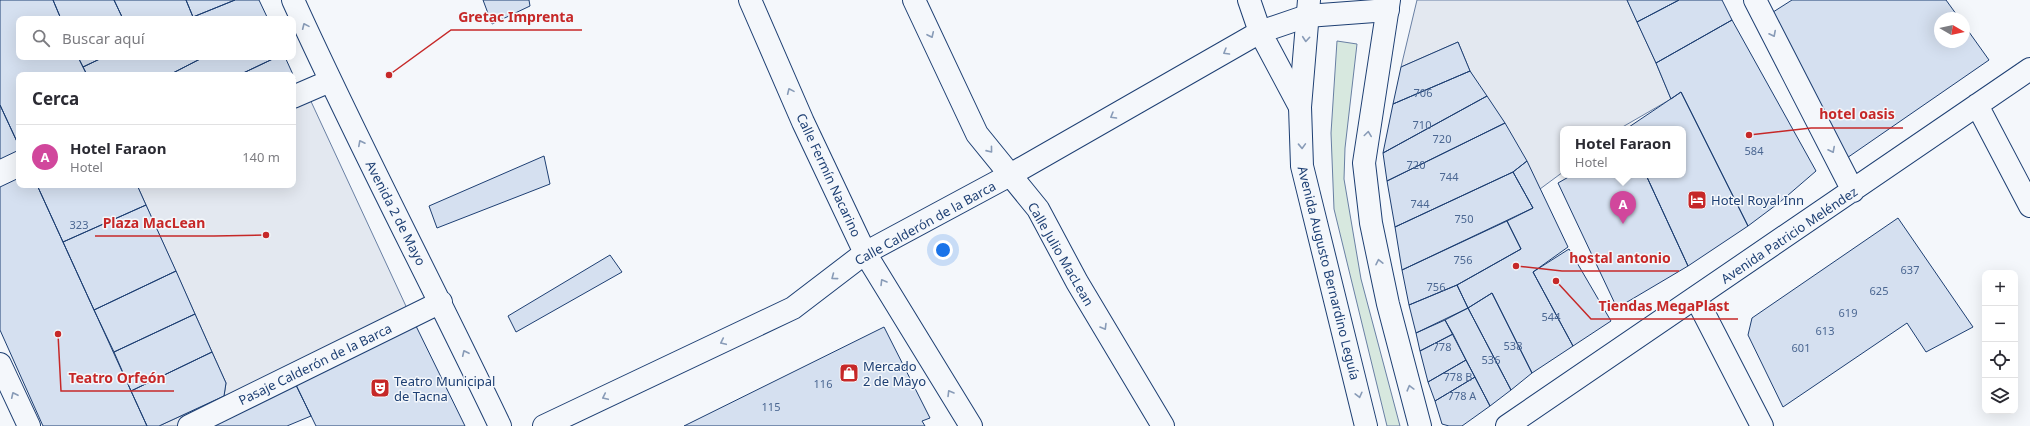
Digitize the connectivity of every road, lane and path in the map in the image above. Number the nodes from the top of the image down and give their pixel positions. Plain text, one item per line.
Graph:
1 (293, 0) edge
2 (750, 0) edge
3 (914, 0) edge
4 (1249, 0) edge
5 (1755, 0) edge
6 (1388, 5) edge
7 (1308, 8) edge
8 (1260, 32) junction
9 (2030, 69) edge
10 (330, 81) junction
11 (296, 96) edge
12 (1976, 106) junction
13 (1300, 107) junction
14 (1010, 175) junction
15 (1853, 191) junction
16 (2030, 206) edge
17 (865, 253) junction
18 (1696, 298) junction
19 (441, 302) junction
20 (0, 364) edge
21 (28, 426) edge
22 (189, 426) edge
23 (500, 426) edge
24 (544, 426) edge
25 (971, 426) edge
26 (1162, 426) edge
27 (1366, 426) edge
28 (1420, 426) edge
29 (1507, 426) edge
30 (1762, 426) edge

10 -> 1 street, Avenida 2 de Mayo
17 -> 2 street, Calle Fermín Nacarino
3 -> 14 street, Calle Julio MacLean
4 - 8 street
5 -> 15 street
6 - 7 street, Calle Calderón de la Barca
28 -> 6 street
7 - 8 street, Calle Calderón de la Barca
7 -> 13 street, Avenida Augusto Bernardino Leguía
8 - 13 street
8 -> 14 street, Calle Calderón de la Barca
9 - 12 street, Avenida Patricio Meléndez
10 - 11 street
19 -> 10 street, Avenida 2 de Mayo
12 - 15 street, Avenida Patricio Meléndez
12 - 16 street
13 -> 27 street, Avenida Augusto Bernardino Leguía
14 - 17 street, Calle Calderón de la Barca
14 -> 26 street, Calle Julio MacLean
15 - 18 street, Avenida Patricio Meléndez
17 -> 24 street, Calle Calderón de la Barca
25 -> 17 street, Calle Fermín Nacarino
18 - 29 street, Avenida Patricio Meléndez
18 - 30 street
19 - 22 street, Pasaje Calderón de la Barca
23 -> 19 street, Avenida 2 de Mayo
21 -> 20 street

